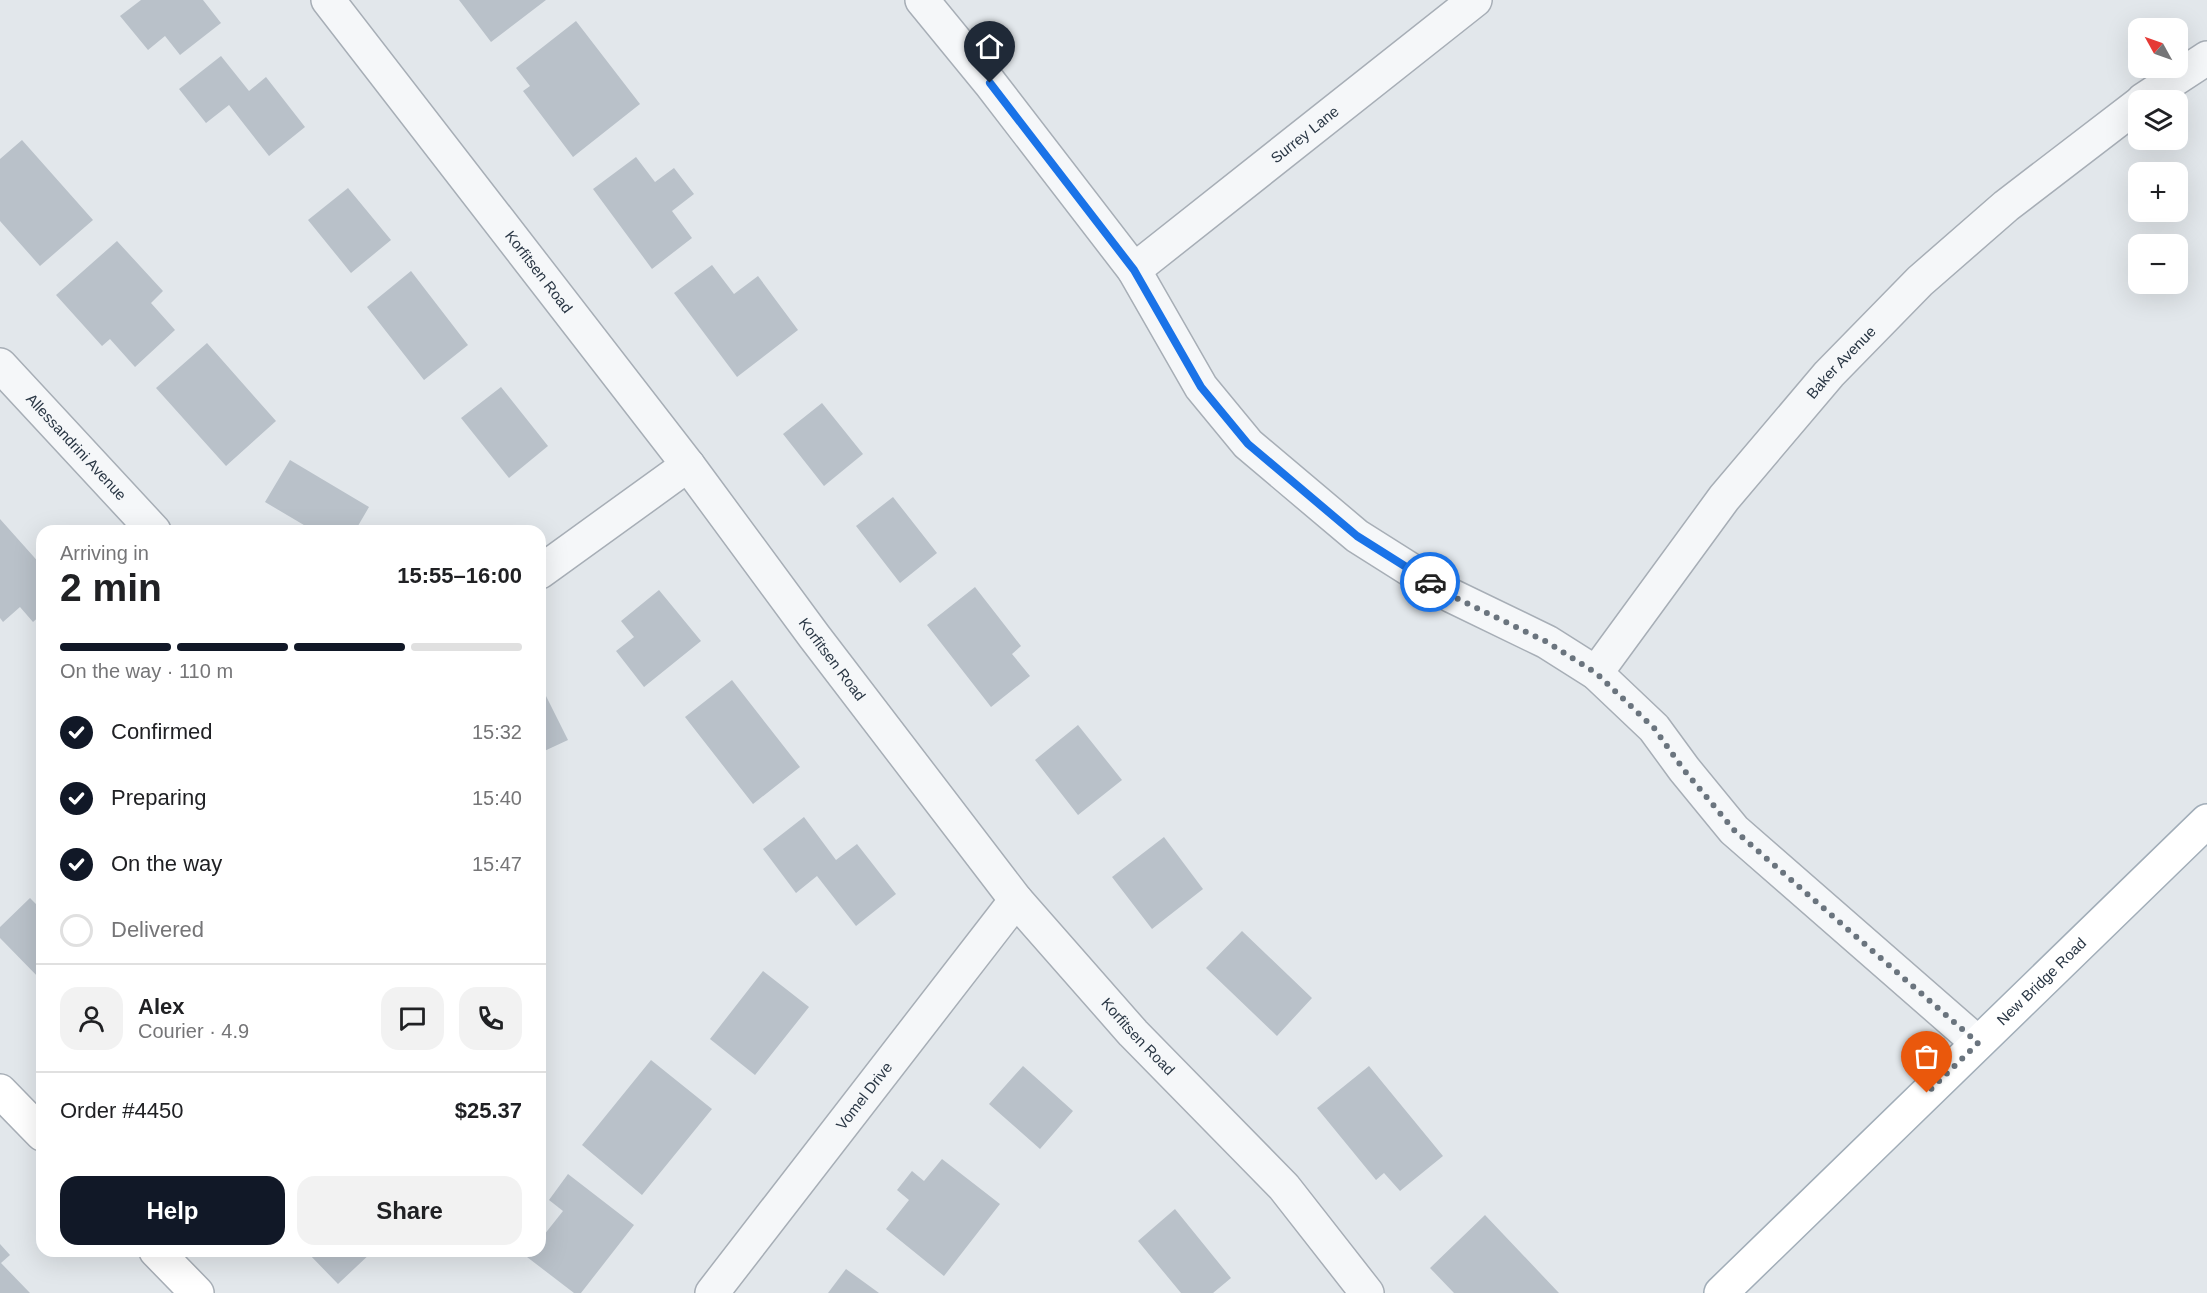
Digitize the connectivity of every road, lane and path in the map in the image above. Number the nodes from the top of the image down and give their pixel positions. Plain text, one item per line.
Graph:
1 (328, 0) edge
2 (922, 0) edge
3 (1476, 0) edge
4 (2207, 58) edge
5 (2158, 90) edge
6 (2128, 112) edge
7 (1134, 270) junction
8 (0, 364) edge
9 (688, 465) junction
10 (148, 525) edge
11 (546, 568) edge
12 (1596, 673) junction
13 (2207, 821) edge
14 (1016, 900) junction
15 (1978, 1043) junction
16 (0, 1091) edge
17 (36, 1128) edge
18 (162, 1257) edge
19 (197, 1293) edge
20 (712, 1293) edge
21 (1367, 1293) edge
22 (1721, 1293) edge

1 - 9 street, Korfitsen Road
2 - 7 street
3 - 7 street, Surrey Lane
4 - 5 street
6 - 12 street, Baker Avenue
7 - 12 street
8 - 10 street, Allessandrini Avenue
9 - 11 street
9 - 14 street, Korfitsen Road
12 - 15 street
13 - 15 main road, New Bridge Road
14 - 20 street, Vomel Drive
14 - 21 street, Korfitsen Road
15 - 22 main road, New Bridge Road
16 - 17 main road
18 - 19 main road

